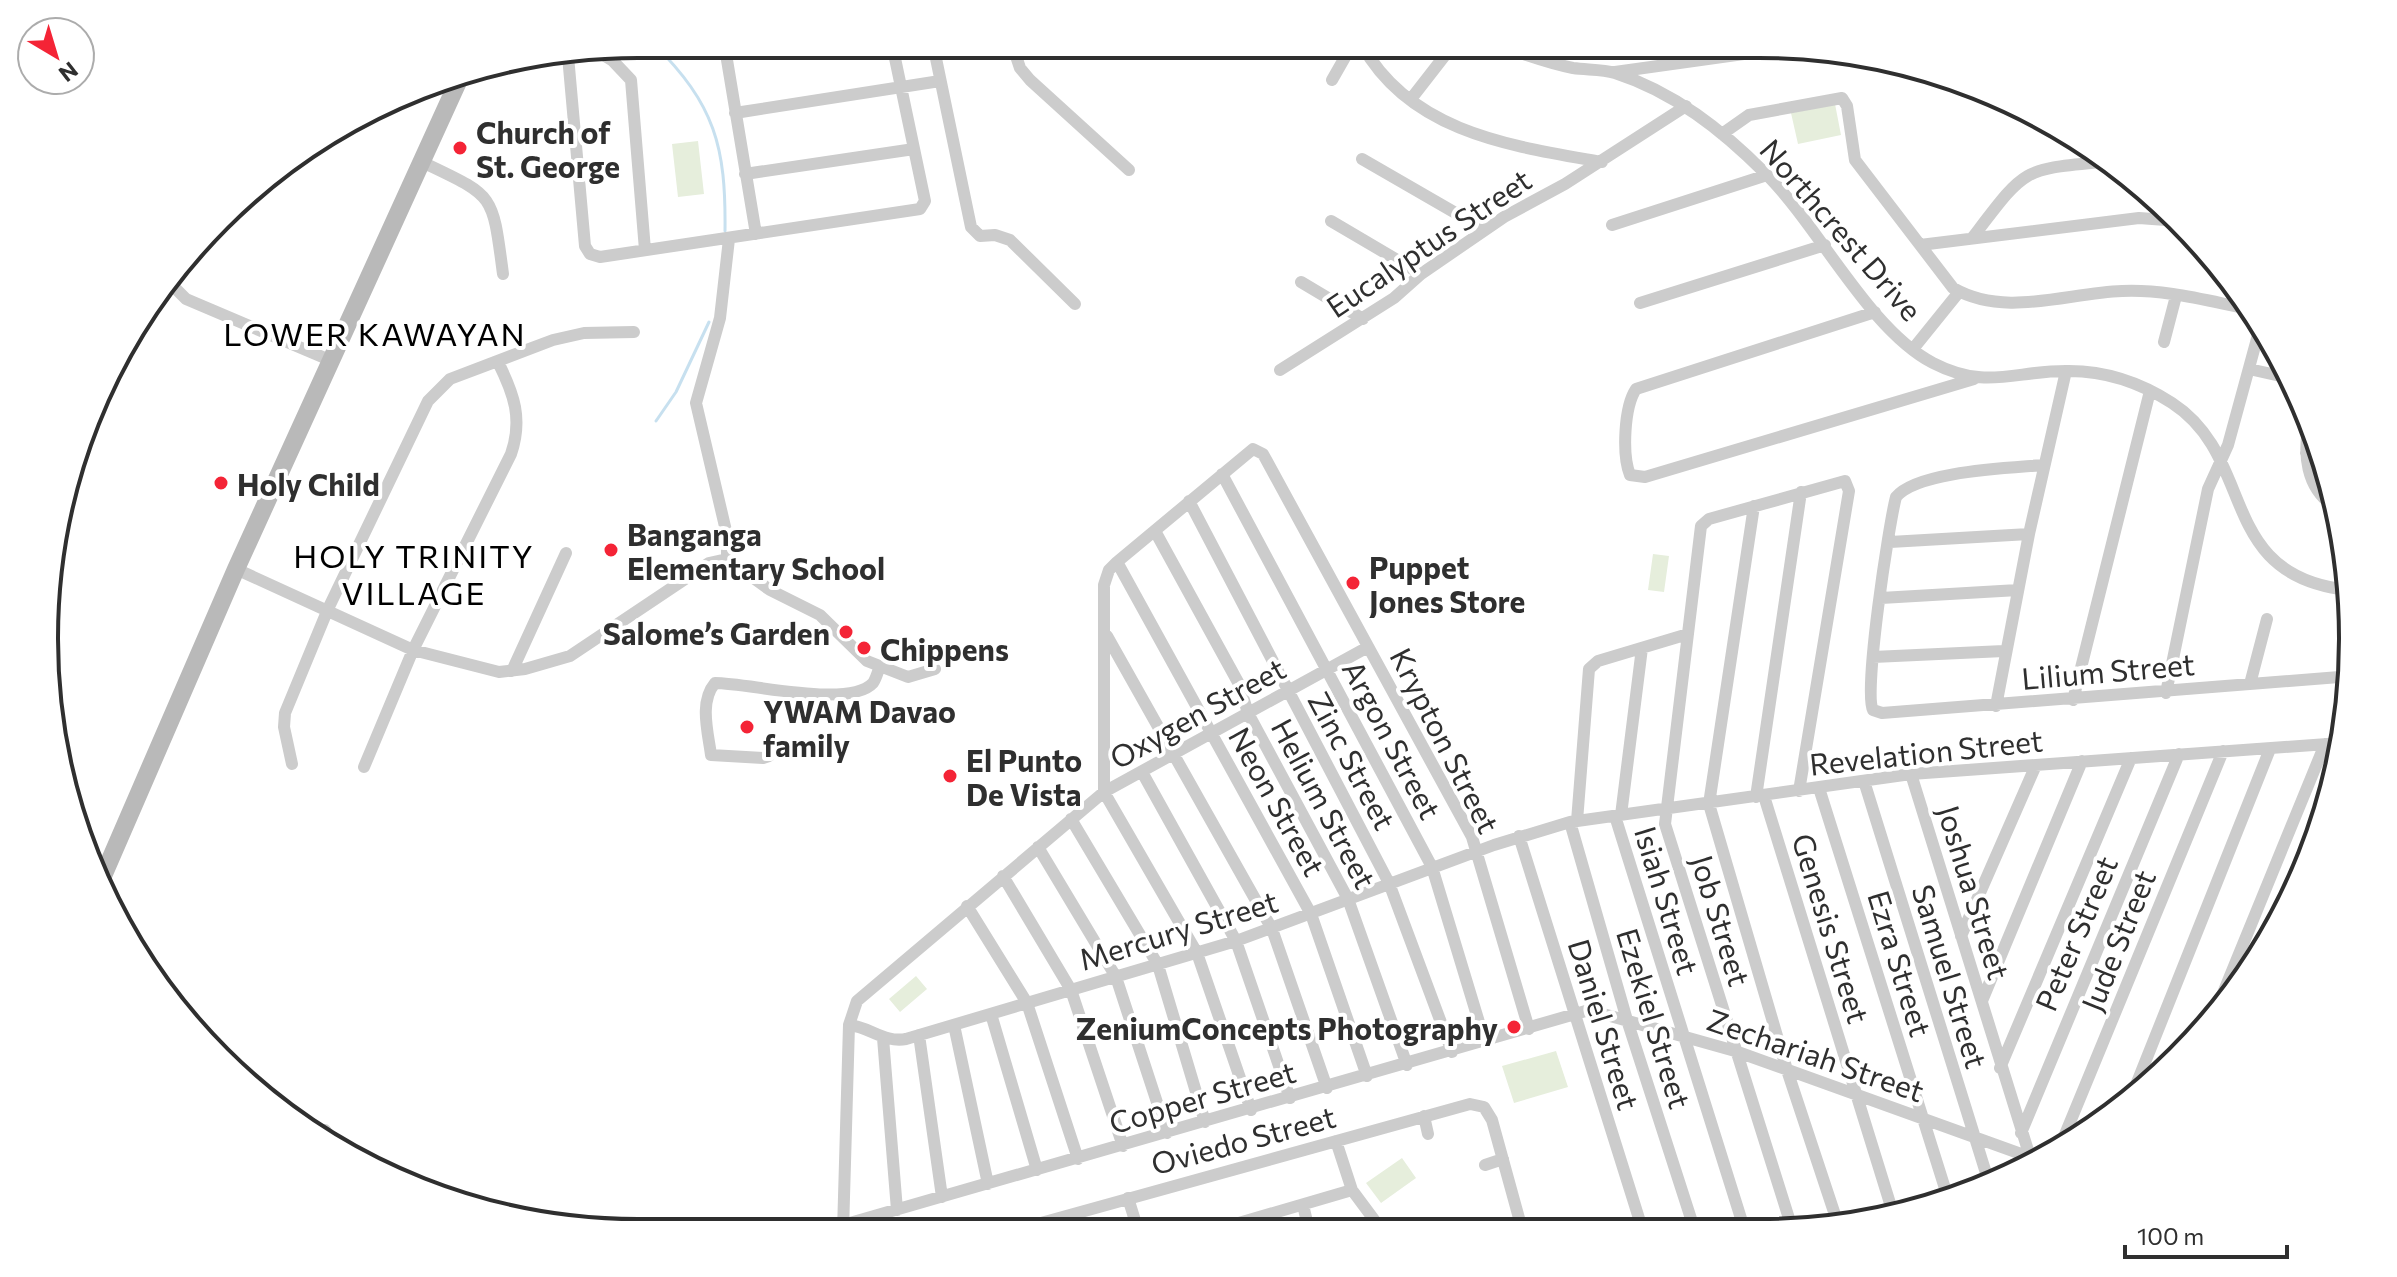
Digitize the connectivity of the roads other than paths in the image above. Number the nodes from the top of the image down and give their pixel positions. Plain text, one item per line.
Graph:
1 (724, 58) edge
2 (895, 58) edge
3 (936, 58) edge
4 (1017, 58) edge
5 (1345, 58) edge
6 (1372, 58) edge
7 (1443, 58) edge
8 (1534, 58) edge
9 (1714, 58) edge
10 (609, 59) edge
11 (569, 62) edge
12 (1612, 72) junction
13 (1332, 80) dead end
14 (940, 81) junction
15 (901, 87) junction
16 (455, 88) edge
17 (1411, 99) junction
18 (1686, 106) junction
19 (735, 113) junction
20 (1722, 134) junction
21 (914, 149) junction
22 (1362, 159) dead end
23 (420, 161) junction
24 (1602, 162) junction
25 (2092, 164) edge
26 (1129, 170) dead end
27 (745, 174) junction
28 (1767, 175) junction
29 (2160, 220) edge
30 (1331, 221) dead end
31 (1612, 225) dead end
32 (1485, 230) junction
33 (756, 234) junction
34 (1973, 237) junction
35 (729, 239) junction
36 (1825, 245) junction
37 (1920, 245) junction
38 (645, 250) junction
39 (503, 274) dead end
40 (1421, 274) junction
41 (1301, 282) dead end
42 (176, 289) edge
43 (1959, 292) junction
44 (2176, 296) junction
45 (1640, 303) dead end
46 (1075, 304) dead end
47 (2234, 306) edge
48 (1875, 312) junction
49 (1363, 319) junction
50 (634, 332) dead end
51 (2257, 341) edge
52 (2164, 342) dead end
53 (1913, 349) junction
54 (332, 361) junction
55 (498, 362) junction
56 (2249, 369) junction
57 (1280, 370) dead end
58 (2066, 371) junction
59 (2275, 375) edge
60 (1974, 379) junction
61 (2150, 391) junction
62 (2307, 448) edge
63 (2306, 453) joint
64 (2222, 460) junction
65 (2043, 465) junction
66 (1222, 474) junction
67 (1801, 492) junction
68 (2320, 493) edge
69 (1189, 501) junction
70 (1754, 506) junction
71 (1155, 531) junction
72 (2029, 534) junction
73 (1890, 542) junction
74 (566, 553) dead end
75 (727, 559) junction
76 (1113, 566) junction
77 (236, 569) junction
78 (2337, 587) edge
79 (2018, 590) junction
80 (1881, 598) junction
81 (328, 609) junction
82 (2267, 619) dead end
83 (1106, 633) junction
84 (1688, 634) junction
85 (1368, 647) junction
86 (1642, 648) junction
87 (413, 650) junction
88 (2004, 651) junction
89 (1873, 657) junction
90 (880, 666) junction
91 (935, 669) dead end
92 (1326, 670) junction
93 (512, 671) junction
94 (2338, 677) edge
95 (2250, 684) junction
96 (1288, 691) junction
97 (2166, 693) junction
98 (2073, 700) junction
99 (1996, 706) junction
100 (1248, 713) junction
101 (1210, 734) junction
102 (772, 742) dead end
103 (2325, 744) junction
104 (2329, 744) edge
105 (2270, 749) junction
106 (2223, 751) junction
107 (1173, 754) junction
108 (2179, 754) junction
109 (2131, 758) junction
110 (2082, 761) junction
111 (292, 764) dead end
112 (2036, 765) junction
113 (364, 767) dead end
114 (1142, 772) junction
115 (1911, 774) junction
116 (1864, 781) junction
117 (1819, 788) junction
118 (1799, 791) junction
119 (1104, 792) junction
120 (1760, 796) junction
121 (1709, 804) junction
122 (1665, 810) junction
123 (1618, 816) junction
124 (1071, 819) junction
125 (1573, 822) junction
126 (1519, 836) junction
127 (1038, 847) junction
128 (1476, 851) junction
129 (1432, 867) junction
130 (106, 869) edge
131 (1003, 876) junction
132 (1389, 883) junction
133 (1348, 899) junction
134 (967, 906) junction
135 (1311, 914) junction
136 (1272, 929) junction
137 (1961, 936) junction
138 (1236, 941) junction
139 (1197, 953) junction
140 (1158, 965) junction
141 (1116, 977) junction
142 (2230, 977) edge
143 (1071, 990) junction
144 (1982, 1001) junction
145 (1027, 1003) junction
146 (991, 1014) junction
147 (1574, 1015) junction
148 (1627, 1020) junction
149 (849, 1025) junction
150 (954, 1025) junction
151 (1529, 1029) junction
152 (919, 1035) junction
153 (1683, 1037) junction
154 (883, 1038) junction
155 (1485, 1042) junction
156 (1735, 1051) junction
157 (1452, 1052) junction
158 (1407, 1065) junction
159 (2000, 1068) junction
160 (1787, 1070) junction
161 (1367, 1076) junction
162 (2139, 1076) edge
163 (1327, 1088) junction
164 (1855, 1094) junction
165 (1290, 1098) junction
166 (1251, 1110) junction
167 (1424, 1116) junction
168 (1922, 1118) junction
169 (1205, 1122) junction
170 (2067, 1130) edge
171 (1167, 1133) junction
172 (2021, 1133) junction
173 (1428, 1134) dead end
174 (1973, 1137) junction
175 (1336, 1141) junction
176 (1123, 1146) junction
177 (2029, 1151) edge
178 (2021, 1156) edge
179 (1078, 1159) junction
180 (1503, 1159) junction
181 (1485, 1165) dead end
182 (1037, 1170) junction
183 (1985, 1173) edge
184 (988, 1184) junction
185 (1945, 1188) edge
186 (1352, 1190) junction
187 (942, 1197) junction
188 (1128, 1198) junction
189 (1890, 1204) edge
190 (1303, 1205) junction
191 (897, 1210) junction
192 (1835, 1214) edge
193 (1789, 1218) edge
194 (843, 1219) edge
195 (870, 1219) edge
196 (1054, 1219) edge
197 (1135, 1219) edge
198 (1254, 1219) edge
199 (1306, 1219) edge
200 (1374, 1219) edge
201 (1519, 1219) edge
202 (1639, 1219) edge
203 (1691, 1219) edge
204 (1741, 1219) edge

1 - 19 street
2 - 15 street
3 - 14 street
4 - 26 street
5 - 13 street
6 - 17 street
7 - 17 street
8 - 12 street, Northcrest Drive
9 - 12 street
10 - 38 street
11 - 38 street
12 - 18 street, Northcrest Drive
14 - 15 street
14 - 46 street
15 - 19 street
15 - 21 street
16 - 23 main road
17 - 24 street
18 - 20 street, Northcrest Drive
18 - 24 street, Eucalyptus Street
19 - 27 street
20 - 28 street, Northcrest Drive
20 - 37 street
21 - 27 street
21 - 33 street
22 - 32 street
23 - 39 street
23 - 54 main road
24 - 32 street, Eucalyptus Street
25 - 34 street
27 - 33 street
28 - 31 street
28 - 36 street, Northcrest Drive
29 - 34 street
30 - 40 street
32 - 40 street, Eucalyptus Street
33 - 35 street
34 - 37 street
35 - 38 street
35 - 75 street
36 - 45 street
36 - 48 street, Northcrest Drive
37 - 43 street
40 - 49 street, Eucalyptus Street
41 - 49 street
42 - 54 street
43 - 44 street
43 - 53 street
44 - 47 street
44 - 52 street
48 - 53 street, Northcrest Drive
48 - 60 street
49 - 57 street, Eucalyptus Street
50 - 55 street
51 - 56 street
53 - 60 street, Northcrest Drive
54 - 77 main road
55 - 81 street
55 - 87 street
56 - 59 street
56 - 64 street
58 - 60 street, Northcrest Drive
58 - 61 street, Northcrest Drive
58 - 65 street
61 - 64 street, Northcrest Drive
61 - 98 street
62 - 63 street
63 - 68 street
64 - 78 street, Northcrest Drive
64 - 97 street
65 - 72 street
65 - 73 street
66 - 69 street
66 - 85 street, Krypton Street
66 - 92 street, Argon Street
67 - 70 street
67 - 118 street
67 - 120 street
69 - 71 street
69 - 96 street, Zinc Street
70 - 84 street, Job Street
70 - 121 street
71 - 76 street
71 - 100 street, Helium Street
72 - 73 street
72 - 79 street
73 - 80 street
74 - 93 street
75 - 90 street
75 - 93 street
76 - 83 street
76 - 101 street, Neon Street
77 - 81 street
77 - 130 main road
79 - 80 street
79 - 88 street
80 - 89 street
81 - 87 street
81 - 111 street
82 - 95 street
83 - 107 street
83 - 119 street
84 - 86 street
84 - 122 street, Job Street
85 - 92 street, Oxygen Street
85 - 128 street, Krypton Street
86 - 123 street
86 - 125 street
87 - 93 street
87 - 113 street
88 - 89 street
88 - 99 street
89 - 99 street, Lilium Street
90 - 91 street
90 - 102 street
92 - 96 street, Oxygen Street
92 - 129 street, Argon Street
94 - 95 street, Lilium Street
95 - 97 street, Lilium Street
96 - 100 street, Oxygen Street
96 - 132 street, Zinc Street
97 - 98 street, Lilium Street
98 - 99 street, Lilium Street
100 - 101 street, Oxygen Street
100 - 133 street, Helium Street
101 - 107 street, Oxygen Street
101 - 135 street, Neon Street
103 - 104 street, Revelation Street
103 - 105 street, Revelation Street
103 - 142 street
105 - 106 street, Revelation Street
105 - 162 street
106 - 108 street, Revelation Street
106 - 170 street, Jude Street
107 - 114 street, Oxygen Street
107 - 136 street
108 - 109 street, Revelation Street
108 - 172 street, Peter Street
109 - 110 street, Revelation Street
109 - 159 street
110 - 112 street, Revelation Street
110 - 144 street
112 - 115 street, Revelation Street
112 - 137 street
114 - 119 street, Oxygen Street
114 - 138 street
115 - 116 street, Revelation Street
115 - 137 street, Joshua Street
116 - 117 street, Revelation Street
116 - 174 street, Samuel Street
117 - 118 street, Revelation Street
117 - 168 street, Ezra Street
118 - 120 street, Revelation Street
119 - 124 street, Oxygen Street
119 - 139 street
120 - 121 street, Revelation Street
120 - 164 street, Genesis Street
121 - 122 street, Revelation Street
121 - 160 street
122 - 123 street, Revelation Street
122 - 156 street, Job Street
123 - 125 street, Revelation Street
123 - 153 street, Isiah Street
124 - 127 street, Oxygen Street
124 - 140 street
125 - 126 street, Revelation Street
125 - 148 street, Ezekiel Street
126 - 128 street, Mercury Street
126 - 147 street, Daniel Street
127 - 131 street, Oxygen Street
127 - 141 street
128 - 129 street, Mercury Street
128 - 151 street, Krypton Street
129 - 132 street, Mercury Street
129 - 155 street, Argon Street
131 - 134 street, Oxygen Street
131 - 143 street
132 - 133 street, Mercury Street
132 - 157 street, Zinc Street
133 - 135 street, Mercury Street
133 - 158 street, Helium Street
134 - 145 street
134 - 149 street, Oxygen Street
135 - 136 street, Mercury Street
135 - 161 street, Neon Street
136 - 138 street, Mercury Street
136 - 163 street
137 - 144 street, Joshua Street
138 - 139 street, Mercury Street
138 - 165 street
139 - 140 street, Mercury Street
139 - 166 street
140 - 141 street, Mercury Street
140 - 169 street
141 - 143 street, Mercury Street
141 - 171 street
143 - 145 street, Mercury Street
143 - 176 street
144 - 159 street, Joshua Street
145 - 146 street, Mercury Street
145 - 179 street
146 - 150 street, Mercury Street
146 - 182 street
147 - 148 street, Zechariah Street
147 - 151 street, Copper Street
147 - 202 street, Daniel Street
148 - 153 street, Zechariah Street
148 - 203 street, Ezekiel Street
149 - 154 street, Mercury Street
149 - 194 street
150 - 152 street, Mercury Street
150 - 184 street
151 - 155 street, Copper Street
152 - 154 street, Mercury Street
152 - 187 street
153 - 156 street, Zechariah Street
153 - 204 street, Isiah Street
154 - 191 street
155 - 157 street, Copper Street
156 - 160 street, Zechariah Street
156 - 193 street, Job Street
157 - 158 street, Copper Street
158 - 161 street, Copper Street
159 - 172 street, Joshua Street
160 - 164 street, Zechariah Street
160 - 192 street
161 - 163 street, Copper Street
163 - 165 street, Copper Street
164 - 168 street, Zechariah Street
164 - 189 street, Genesis Street
165 - 166 street, Copper Street
166 - 169 street, Copper Street
167 - 173 street
167 - 175 street, Oviedo Street
167 - 180 street, Oviedo Street
168 - 174 street, Zechariah Street
168 - 185 street, Ezra Street
169 - 171 street, Copper Street
171 - 176 street, Copper Street
172 - 177 street, Joshua Street
174 - 178 street, Zechariah Street
174 - 183 street, Samuel Street
175 - 186 street
175 - 188 street, Oviedo Street
176 - 179 street, Copper Street
179 - 182 street, Copper Street
180 - 181 street
180 - 201 street
182 - 184 street, Copper Street
184 - 187 street, Copper Street
186 - 190 street
186 - 200 street
187 - 191 street, Copper Street
188 - 196 street, Oviedo Street
188 - 197 street
190 - 198 street
190 - 199 street
191 - 195 street, Copper Street

